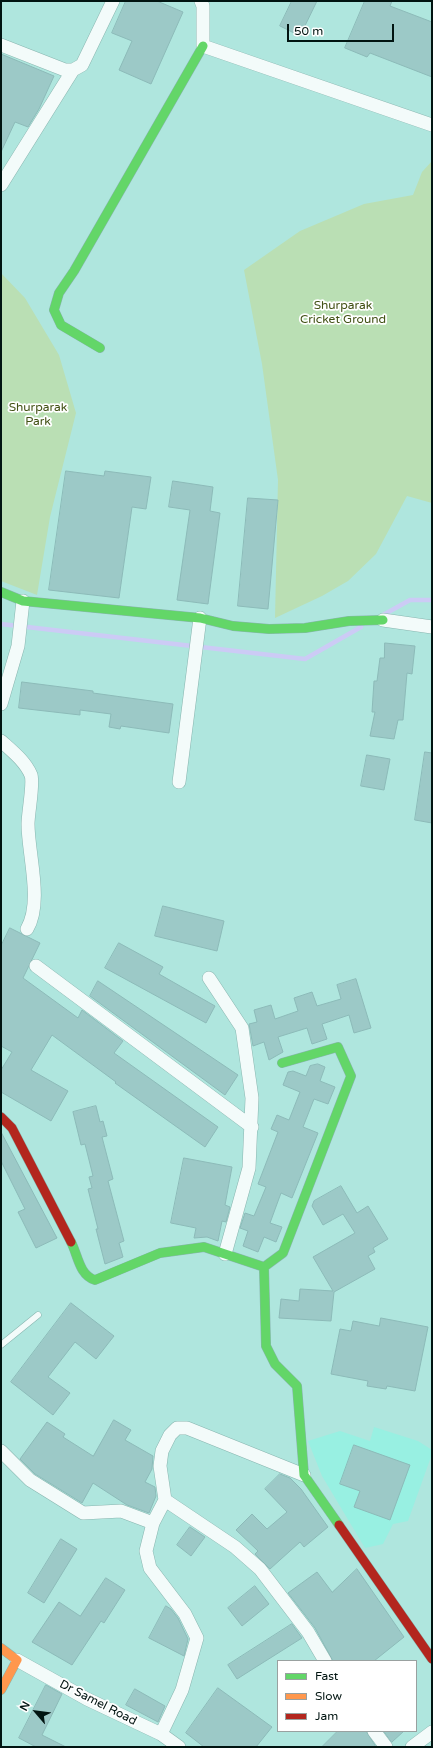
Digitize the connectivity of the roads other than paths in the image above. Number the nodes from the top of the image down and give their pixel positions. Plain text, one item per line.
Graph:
1 (113, 1) edge
2 (201, 1) edge
3 (1, 45) edge
4 (203, 46) junction
5 (73, 70) junction
6 (432, 125) edge
7 (1, 185) edge
8 (100, 348) dead end
9 (1, 592) edge
10 (23, 604) junction
11 (200, 618) junction
12 (383, 620) joint
13 (432, 627) edge
14 (1, 704) edge
15 (3, 746) edge
16 (179, 782) dead end
17 (27, 929) dead end
18 (36, 966) dead end
19 (209, 978) dead end
20 (282, 1063) dead end
21 (1, 1117) edge
22 (252, 1127) junction
23 (225, 1254) junction
24 (264, 1267) junction
25 (38, 1316) dead end
26 (1, 1345) edge
27 (1, 1452) edge
28 (304, 1474) junction
29 (165, 1500) junction
30 (153, 1523) junction
31 (1, 1648) edge
32 (432, 1659) edge
33 (17, 1660) junction
34 (324, 1660) edge
35 (1, 1690) edge
36 (375, 1732) edge
37 (432, 1732) edge
38 (161, 1734) junction
39 (179, 1747) edge
40 (386, 1747) edge
41 (412, 1747) edge

1 - 5 street
2 - 4 street
3 - 5 street
4 - 6 street
4 - 8 street
5 - 7 street
9 - 10 street
10 - 11 street
10 - 14 street
11 - 12 street
11 - 16 street
12 - 13 street
15 - 17 street
18 - 22 street
19 - 22 street
20 - 24 street
21 - 23 street
22 - 23 street
23 - 24 street
24 - 28 street
25 - 26 lane
27 - 30 street
28 - 29 street
28 - 32 street
29 - 30 street
29 - 34 street
30 - 38 street
31 - 33 street
33 - 35 street
33 - 38 street, Dr Samel Road
36 - 40 street
37 - 41 street
38 - 39 street, Dr Samel Road

